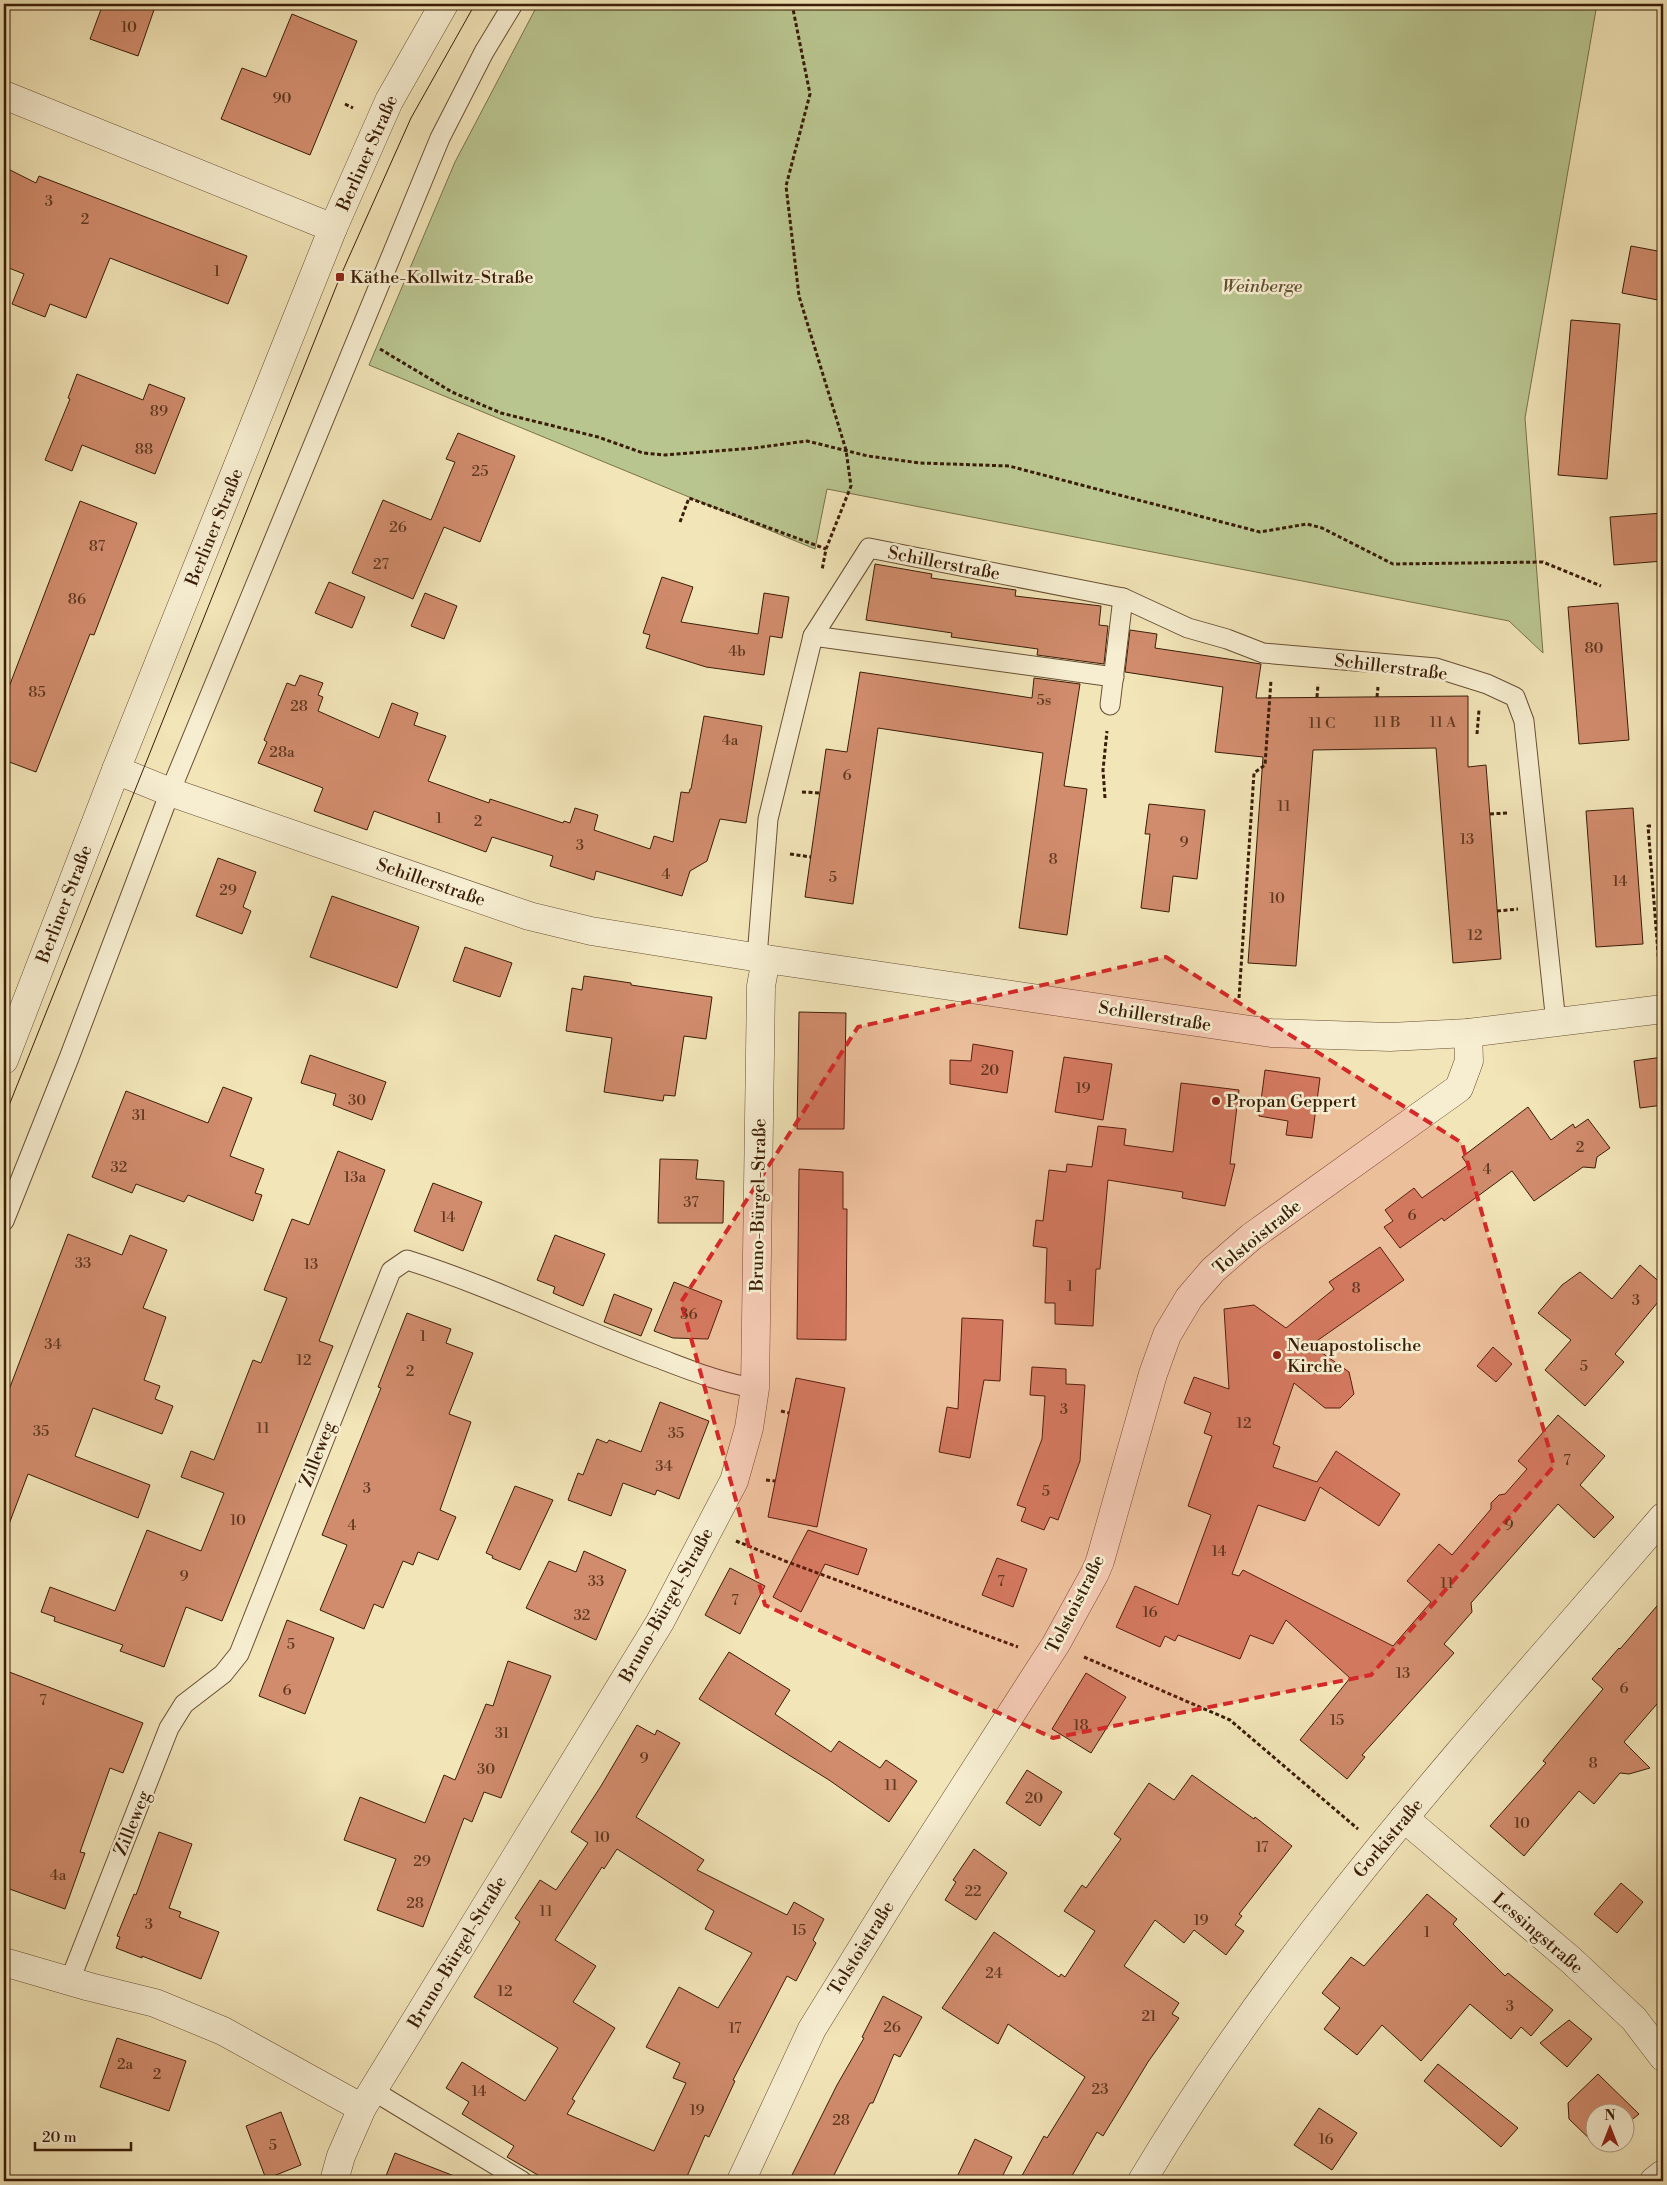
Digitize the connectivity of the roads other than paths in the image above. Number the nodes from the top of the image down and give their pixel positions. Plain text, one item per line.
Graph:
1 (444, 4) edge
2 (512, 4) edge
3 (4, 95) edge
4 (333, 228) junction
5 (1123, 598) junction
6 (813, 636) junction
7 (1114, 677) junction
8 (1110, 705) dead end
9 (116, 770) junction
10 (170, 792) junction
11 (761, 958) junction
12 (1663, 1008) edge
13 (1556, 1023) junction
14 (1468, 1033) junction
15 (4, 1060) edge
16 (4, 1220) edge
17 (755, 1388) junction
18 (1663, 1517) edge
19 (1404, 1818) junction
20 (4, 1962) edge
21 (70, 1980) junction
22 (1663, 2058) edge
23 (367, 2099) junction
24 (1663, 2174) edge
25 (334, 2181) edge
26 (522, 2181) edge
27 (741, 2181) edge
28 (1142, 2181) edge
29 (1654, 2181) edge

1 - 4 street, Berliner Straße
2 - 10 lane
3 - 4 street
4 - 9 street, Berliner Straße
5 - 6 lane, Schillerstraße
5 - 7 lane
5 - 13 lane, Schillerstraße
6 - 7 lane
6 - 11 lane, Schillerstraße
7 - 8 lane
9 - 10 street, Schillerstraße
9 - 15 street, Berliner Straße
10 - 11 street, Schillerstraße
10 - 16 lane
11 - 14 street, Schillerstraße
11 - 17 street, Bruno-Bürgel-Straße
12 - 13 street, Schillerstraße
13 - 14 street, Schillerstraße
14 - 27 street, Tolstoistraße
17 - 21 lane, Zilleweg
17 - 23 street, Bruno-Bürgel-Straße
18 - 19 street, Gorkistraße
19 - 22 street, Lessingstraße
19 - 28 street, Gorkistraße
20 - 21 street
21 - 23 street
23 - 25 street, Bruno-Bürgel-Straße
23 - 26 lane
24 - 29 street

